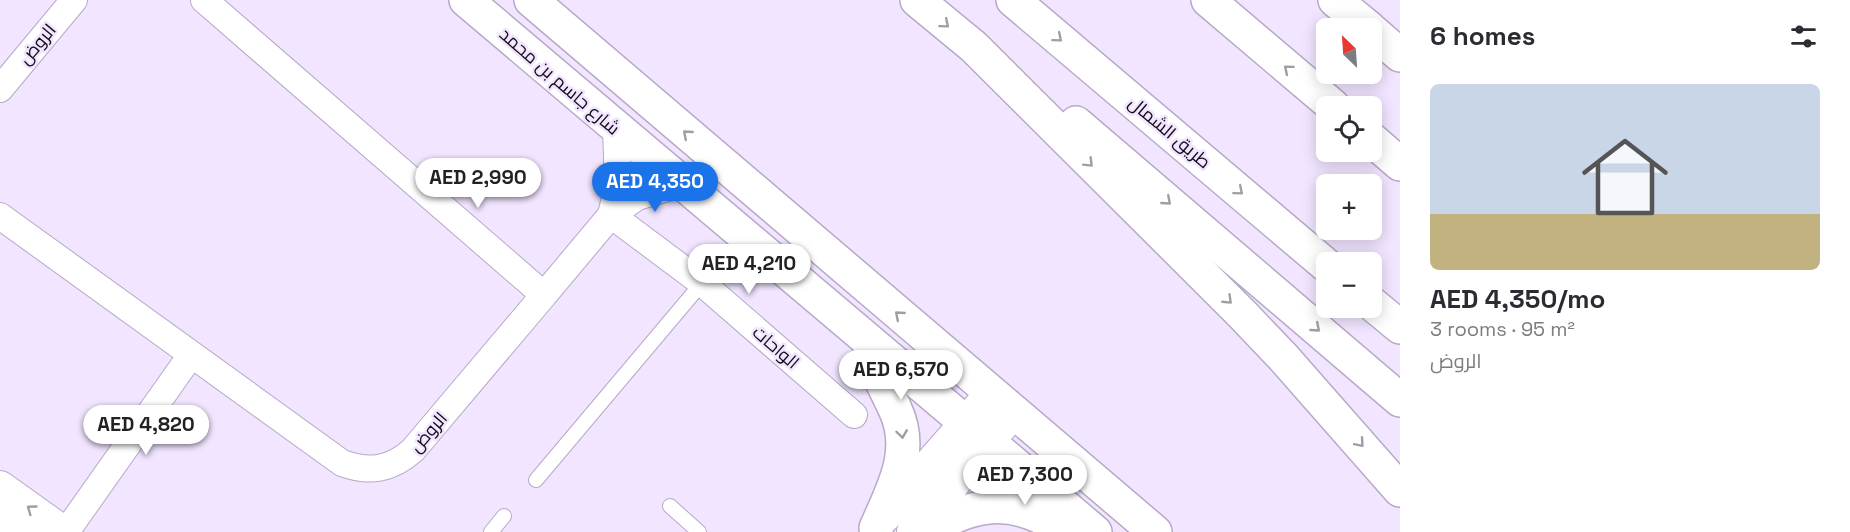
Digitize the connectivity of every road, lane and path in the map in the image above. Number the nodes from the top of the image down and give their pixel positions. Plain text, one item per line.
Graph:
1 (74, 0) edge
2 (204, 0) edge
3 (466, 0) edge
4 (531, 0) edge
5 (917, 0) edge
6 (1013, 0) edge
7 (1208, 0) edge
8 (1335, 0) edge
9 (1357, 18) edge
10 (1382, 39) edge
11 (974, 47) junction
12 (1400, 55) edge
13 (0, 89) edge
14 (1321, 96) edge
15 (616, 129) junction
16 (1382, 148) edge
17 (1400, 164) edge
18 (684, 183) junction
19 (611, 215) junction
20 (0, 216) edge
21 (1316, 257) edge
22 (702, 283) junction
23 (544, 295) junction
24 (1382, 312) edge
25 (1400, 327) edge
26 (868, 340) junction
27 (191, 355) junction
28 (1400, 400) edge
29 (1002, 403) junction
30 (854, 415) dead end
31 (977, 432) junction
32 (536, 480) dead end
33 (0, 487) edge
34 (1400, 490) edge
35 (670, 507) dead end
36 (504, 516) dead end
37 (0, 518) edge
38 (874, 530) edge
39 (20, 532) edge
40 (64, 532) edge
41 (491, 532) edge
42 (699, 532) edge
43 (913, 532) edge
44 (925, 532) edge
45 (1076, 532) edge
46 (1095, 532) edge
47 (1155, 532) edge

1 - 13 street, الروض
2 - 23 street
3 - 15 main road, شارع جاسم بن محمد
29 -> 4 main road
5 -> 11 main road
6 -> 21 main road, طريق الشمال
14 -> 7 main road
8 - 9 main road
10 - 12 main road
11 -> 28 main road
11 -> 34 main road
15 - 18 main road, شارع جاسم بن محمد
15 - 19 street, الروض
16 - 17 main road
18 - 19 street, الروض
18 - 26 main road, شارع جاسم بن محمد
19 - 22 street, الواحات
19 - 23 street, الروض
20 - 27 street, الروض
22 - 30 street, الواحات
22 - 32 lane
23 - 27 street, الروض
24 - 25 main road
26 - 31 main road, شارع جاسم بن محمد
26 -> 38 main road
27 - 40 street
29 - 31 street
29 - 47 main road
31 - 38 street
31 - 43 street
31 - 46 main road, شارع جاسم بن محمد
40 -> 33 street
35 - 42 lane
36 - 41 lane
37 - 39 street
44 - 45 main road

